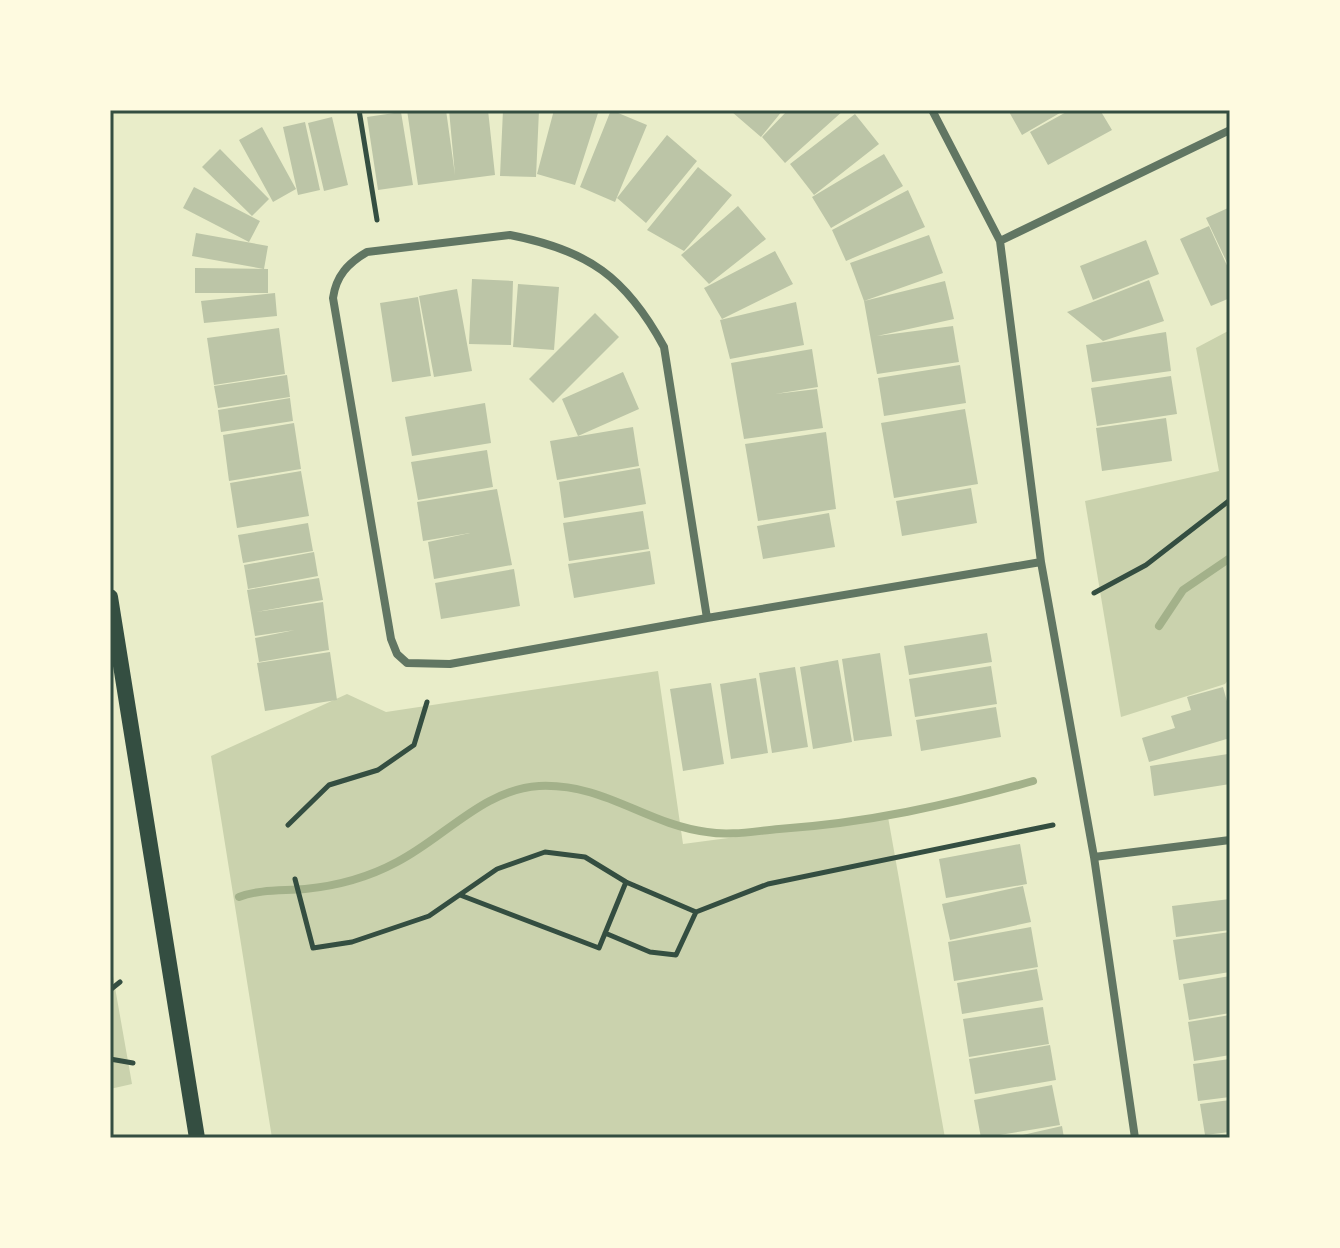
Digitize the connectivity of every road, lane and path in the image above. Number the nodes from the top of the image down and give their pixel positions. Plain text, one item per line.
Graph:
1 (359, 110) edge
2 (932, 110) edge
3 (1230, 130) edge
4 (377, 220) dead end
5 (1000, 241) junction
6 (1230, 500) edge
7 (1041, 562) junction
8 (1094, 593) dead end
9 (110, 597) edge
10 (707, 618) junction
11 (427, 702) dead end
12 (288, 825) dead end
13 (1053, 825) dead end
14 (1230, 840) edge
15 (1094, 857) junction
16 (295, 879) dead end
17 (626, 882) junction
18 (459, 895) junction
19 (696, 912) junction
20 (605, 933) junction
21 (120, 982) dead end
22 (110, 990) edge
23 (110, 1059) edge
24 (133, 1063) dead end
25 (197, 1138) edge
26 (1135, 1138) edge

1 - 4 path
2 - 5 street
3 - 5 street
5 - 7 street
6 - 8 path
7 - 10 street
7 - 15 street
9 - 25 main road
10 - 10 street
11 - 12 path
13 - 19 path
14 - 15 street
15 - 26 street
16 - 18 path
17 - 18 path
17 - 19 path
17 - 20 path
18 - 20 path
19 - 20 path
21 - 22 path
23 - 24 path

